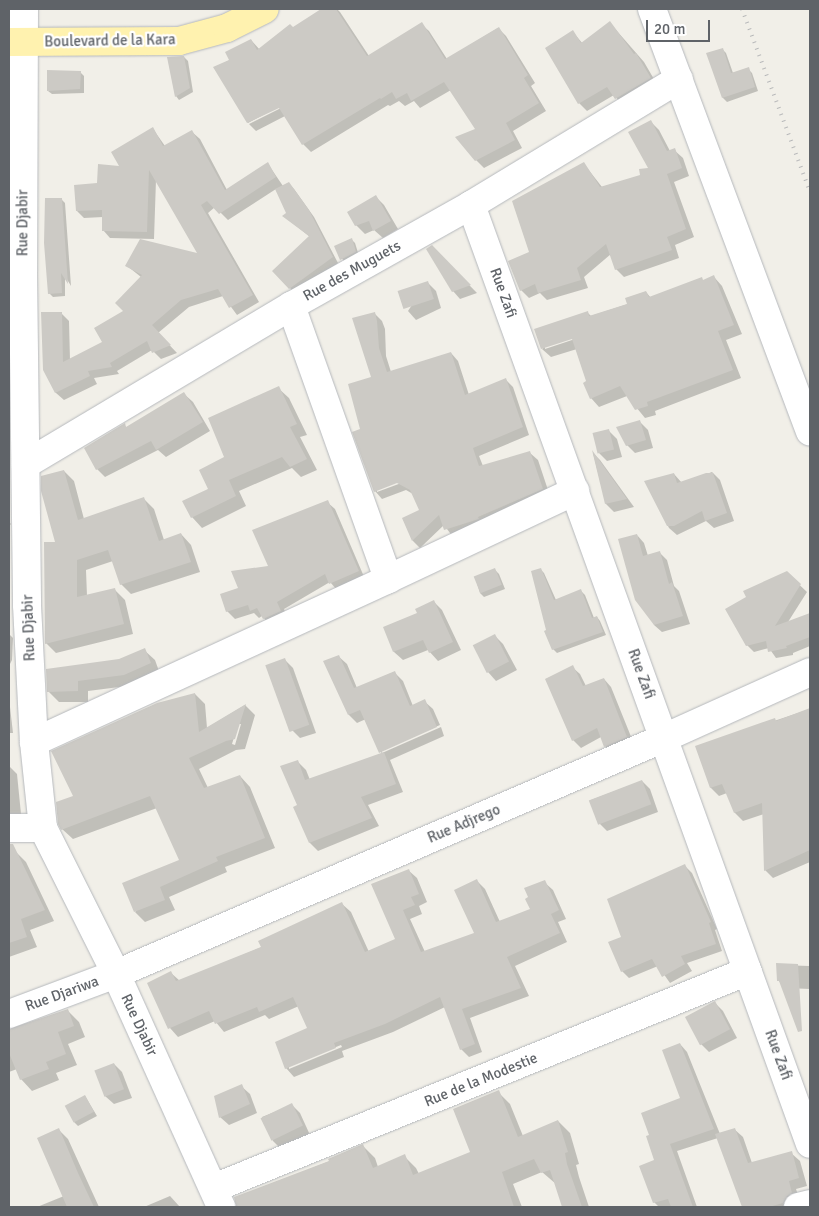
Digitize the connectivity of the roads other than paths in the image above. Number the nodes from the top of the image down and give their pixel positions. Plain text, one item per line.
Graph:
1 (24, 9) edge
2 (265, 9) edge
3 (652, 9) edge
4 (16, 42) edge
5 (679, 79) junction
6 (471, 205) junction
7 (16, 272) edge
8 (291, 306) junction
9 (810, 431) edge
10 (26, 464) junction
11 (575, 491) junction
12 (388, 580) junction
13 (810, 672) edge
14 (664, 738) junction
15 (34, 742) junction
16 (9, 828) edge
17 (43, 828) junction
18 (748, 971) junction
19 (116, 974) junction
20 (9, 1014) edge
21 (810, 1144) edge
22 (217, 1198) edge
23 (810, 1204) edge
24 (798, 1207) edge

1 - 4 street, Rue Djabir
2 - 4 main road, Boulevard de la Kara
3 - 5 street
4 - 7 street, Rue Djabir
5 - 6 street, Rue des Muguets
5 - 9 street
6 - 8 street, Rue des Muguets
6 - 11 street, Rue Zafi
7 - 10 street, Rue Djabir
8 - 10 street, Rue des Muguets
8 - 12 street
10 - 15 street, Rue Djabir
11 - 12 street
11 - 14 street, Rue Zafi
12 - 15 street
13 - 14 street, Rue Adjrego
14 - 18 street, Rue Zafi
14 - 19 street, Rue Adjrego
15 - 17 street, Rue Djabir
16 - 17 street
17 - 19 street, Rue Djabir
18 - 21 street, Rue Zafi
18 - 22 street, Rue de la Modestie
19 - 20 street, Rue Djariwa
19 - 22 street, Rue Djabir
23 - 24 street

